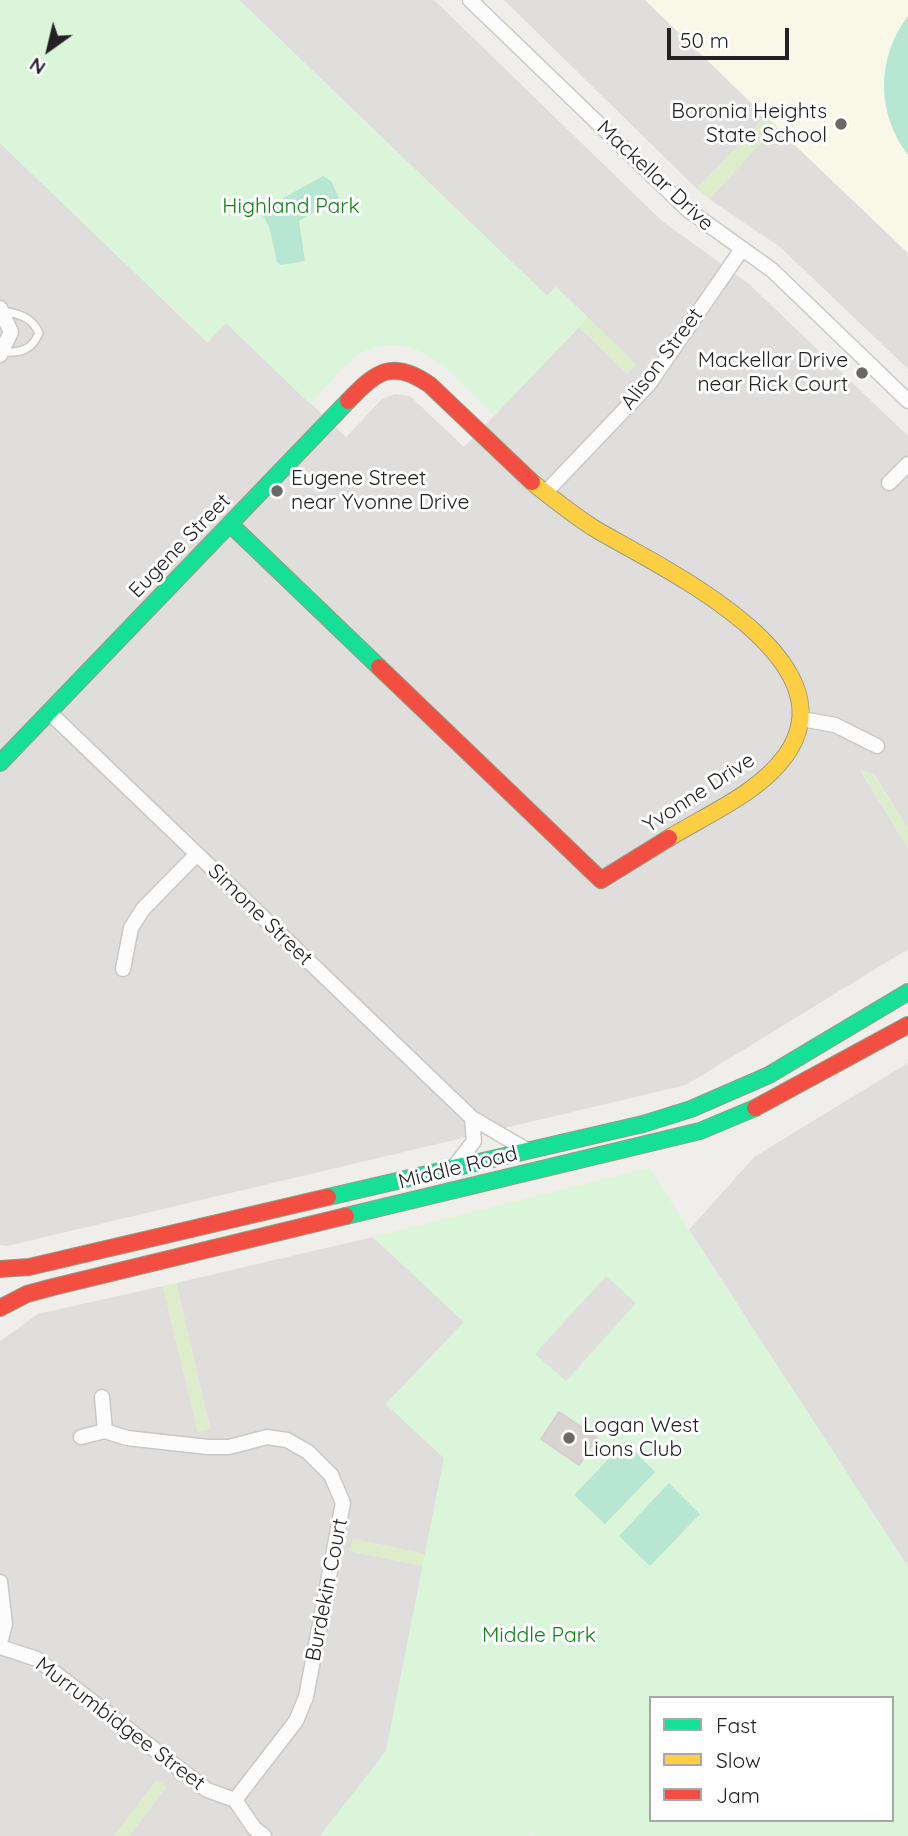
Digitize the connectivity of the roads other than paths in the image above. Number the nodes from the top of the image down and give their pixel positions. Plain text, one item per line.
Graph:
1 (470, 0) edge
2 (741, 249) junction
3 (1, 309) edge
4 (2, 354) edge
5 (908, 401) edge
6 (908, 464) edge
7 (890, 483) dead end
8 (545, 493) junction
9 (230, 524) junction
10 (49, 712) junction
11 (802, 719) junction
12 (877, 746) dead end
13 (0, 763) edge
14 (197, 854) junction
15 (123, 969) dead end
16 (908, 992) edge
17 (908, 1025) edge
18 (472, 1118) junction
19 (527, 1150) junction
20 (455, 1166) junction
21 (0, 1269) edge
22 (0, 1308) edge
23 (102, 1397) dead end
24 (105, 1430) junction
25 (81, 1437) dead end
26 (0, 1582) edge
27 (0, 1645) edge
28 (235, 1800) junction
29 (264, 1836) edge

1 - 2 street, Mackellar Drive
2 - 5 street, Mackellar Drive
2 - 8 street, Alison Street
3 - 4 street
3 - 4 lane
6 - 7 street
8 - 9 main road, Eugene Street
8 - 11 main road
9 - 10 main road, Eugene Street
9 - 11 main road, Yvonne Drive
10 - 13 main road, Eugene Street
10 - 14 street, Simone Street
11 - 12 street
14 - 15 street
14 - 18 street, Simone Street
16 - 19 main road, Middle Road
17 - 22 main road, Middle Road
18 - 19 street, Simone Street
18 - 20 street
19 - 20 main road, Middle Road
20 - 21 main road, Middle Road
23 - 24 street
24 - 25 street
24 - 28 street, Burdekin Court
26 - 27 street
27 - 28 street, Murrumbidgee Street
28 - 29 street

